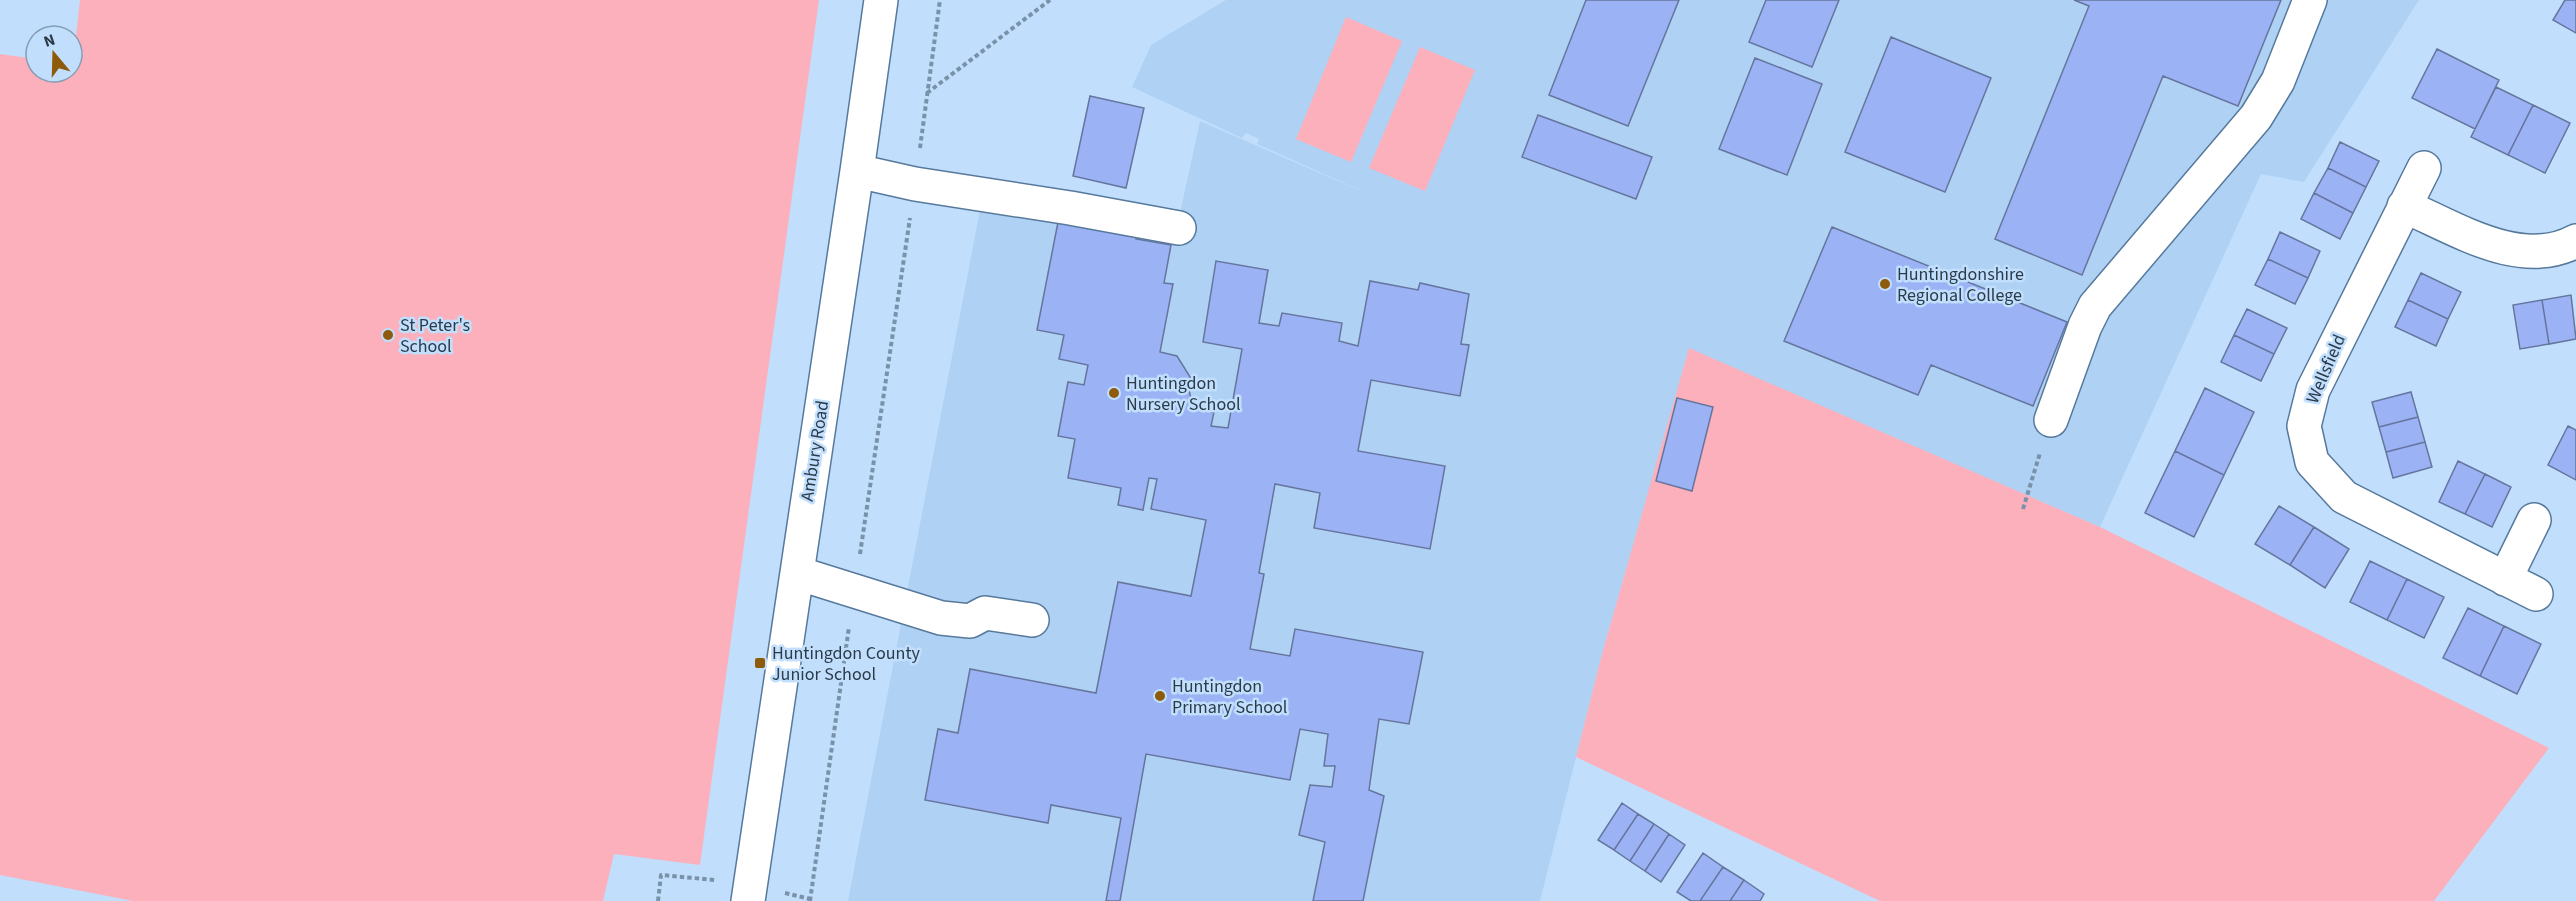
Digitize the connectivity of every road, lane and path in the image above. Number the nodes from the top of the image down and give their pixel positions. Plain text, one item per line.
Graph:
1 (881, 0) edge
2 (940, 0) edge
3 (1050, 0) edge
4 (2310, 0) edge
5 (927, 93) junction
6 (2424, 168) dead end
7 (857, 171) junction
8 (915, 184) junction
9 (2404, 206) junction
10 (1179, 228) dead end
11 (2576, 241) edge
12 (2051, 420) joint
13 (2023, 509) dead end
14 (2534, 520) dead end
15 (797, 573) junction
16 (2505, 579) junction
17 (854, 591) junction
18 (2536, 594) dead end
19 (1032, 620) dead end
20 (747, 901) edge
21 (810, 901) edge

1 - 7 street, Ambury Road
2 - 5 path
3 - 5 path
4 - 12 street
5 - 8 path
6 - 9 street, Wellsfield
7 - 8 street
7 - 15 street, Ambury Road
8 - 10 street
8 - 17 path
9 - 11 street
9 - 16 street, Wellsfield
12 - 13 path
14 - 16 street
15 - 17 street
15 - 20 street, Ambury Road
16 - 18 street, Wellsfield
17 - 19 street
17 - 21 path

